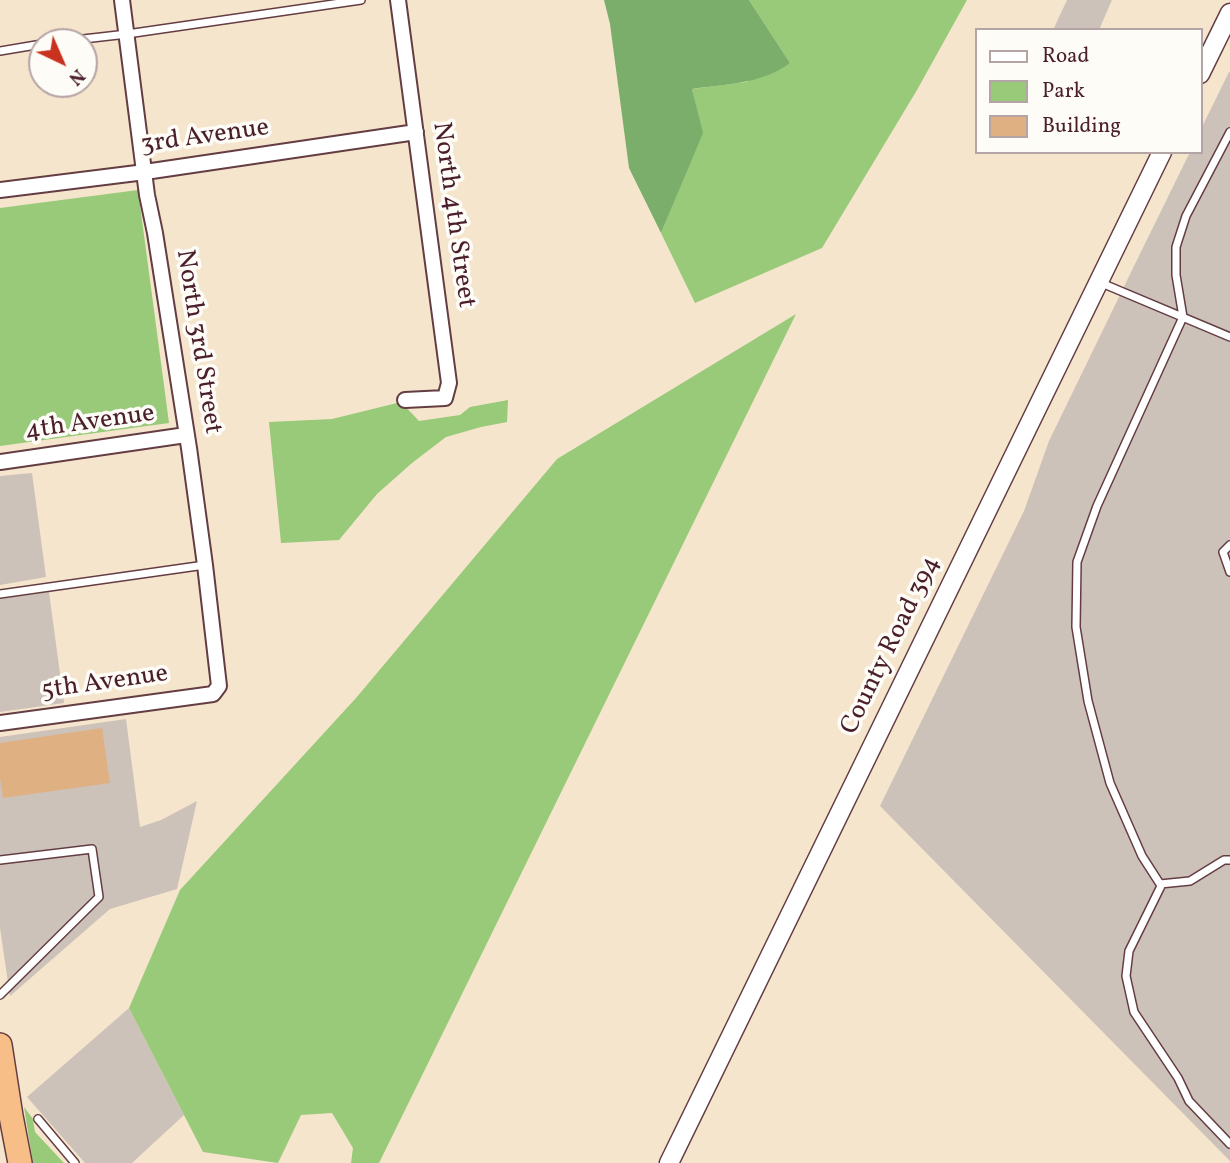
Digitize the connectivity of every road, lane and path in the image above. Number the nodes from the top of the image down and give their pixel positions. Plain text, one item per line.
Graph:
1 (122, 0) edge
2 (361, 0) edge
3 (398, 0) edge
4 (1230, 13) edge
5 (127, 34) junction
6 (98, 37) edge
7 (28, 46) edge
8 (0, 51) edge
9 (1202, 70) edge
10 (416, 132) junction
11 (1230, 132) edge
12 (1161, 154) edge
13 (145, 172) junction
14 (0, 190) edge
15 (1099, 282) junction
16 (1183, 317) junction
17 (1230, 337) edge
18 (405, 400) dead end
19 (186, 435) junction
20 (0, 462) edge
21 (1230, 545) edge
22 (205, 565) junction
23 (1230, 572) edge
24 (0, 594) edge
25 (216, 691) joint
26 (0, 723) edge
27 (0, 860) edge
28 (1230, 860) edge
29 (1162, 884) junction
30 (0, 995) edge
31 (0, 1045) edge
32 (5, 1114) edge
33 (38, 1119) dead end
34 (1230, 1144) edge
35 (20, 1163) edge
36 (75, 1163) edge
37 (669, 1163) edge

1 - 5 street, North 3rd Street
2 - 5 lane
3 - 10 street, North 4th Street
4 - 9 street
5 - 6 lane
5 - 13 street, North 3rd Street
7 - 8 lane
10 - 13 street, 3rd Avenue
10 - 18 street, North 4th Street
11 - 16 lane
12 - 15 street, County Road 394
13 - 14 street, 3rd Avenue
13 - 19 street, North 3rd Street
15 - 16 lane
15 - 37 street, County Road 394
16 - 17 lane
16 - 29 lane
19 - 20 street, 4th Avenue
19 - 22 street, North 3rd Street
21 - 23 lane
22 - 24 lane
22 - 25 street, North 3rd Street
25 - 26 street, 5th Avenue
27 - 30 lane
28 - 29 lane
29 - 34 lane
31 - 32 highway
32 - 35 highway
33 - 36 lane

